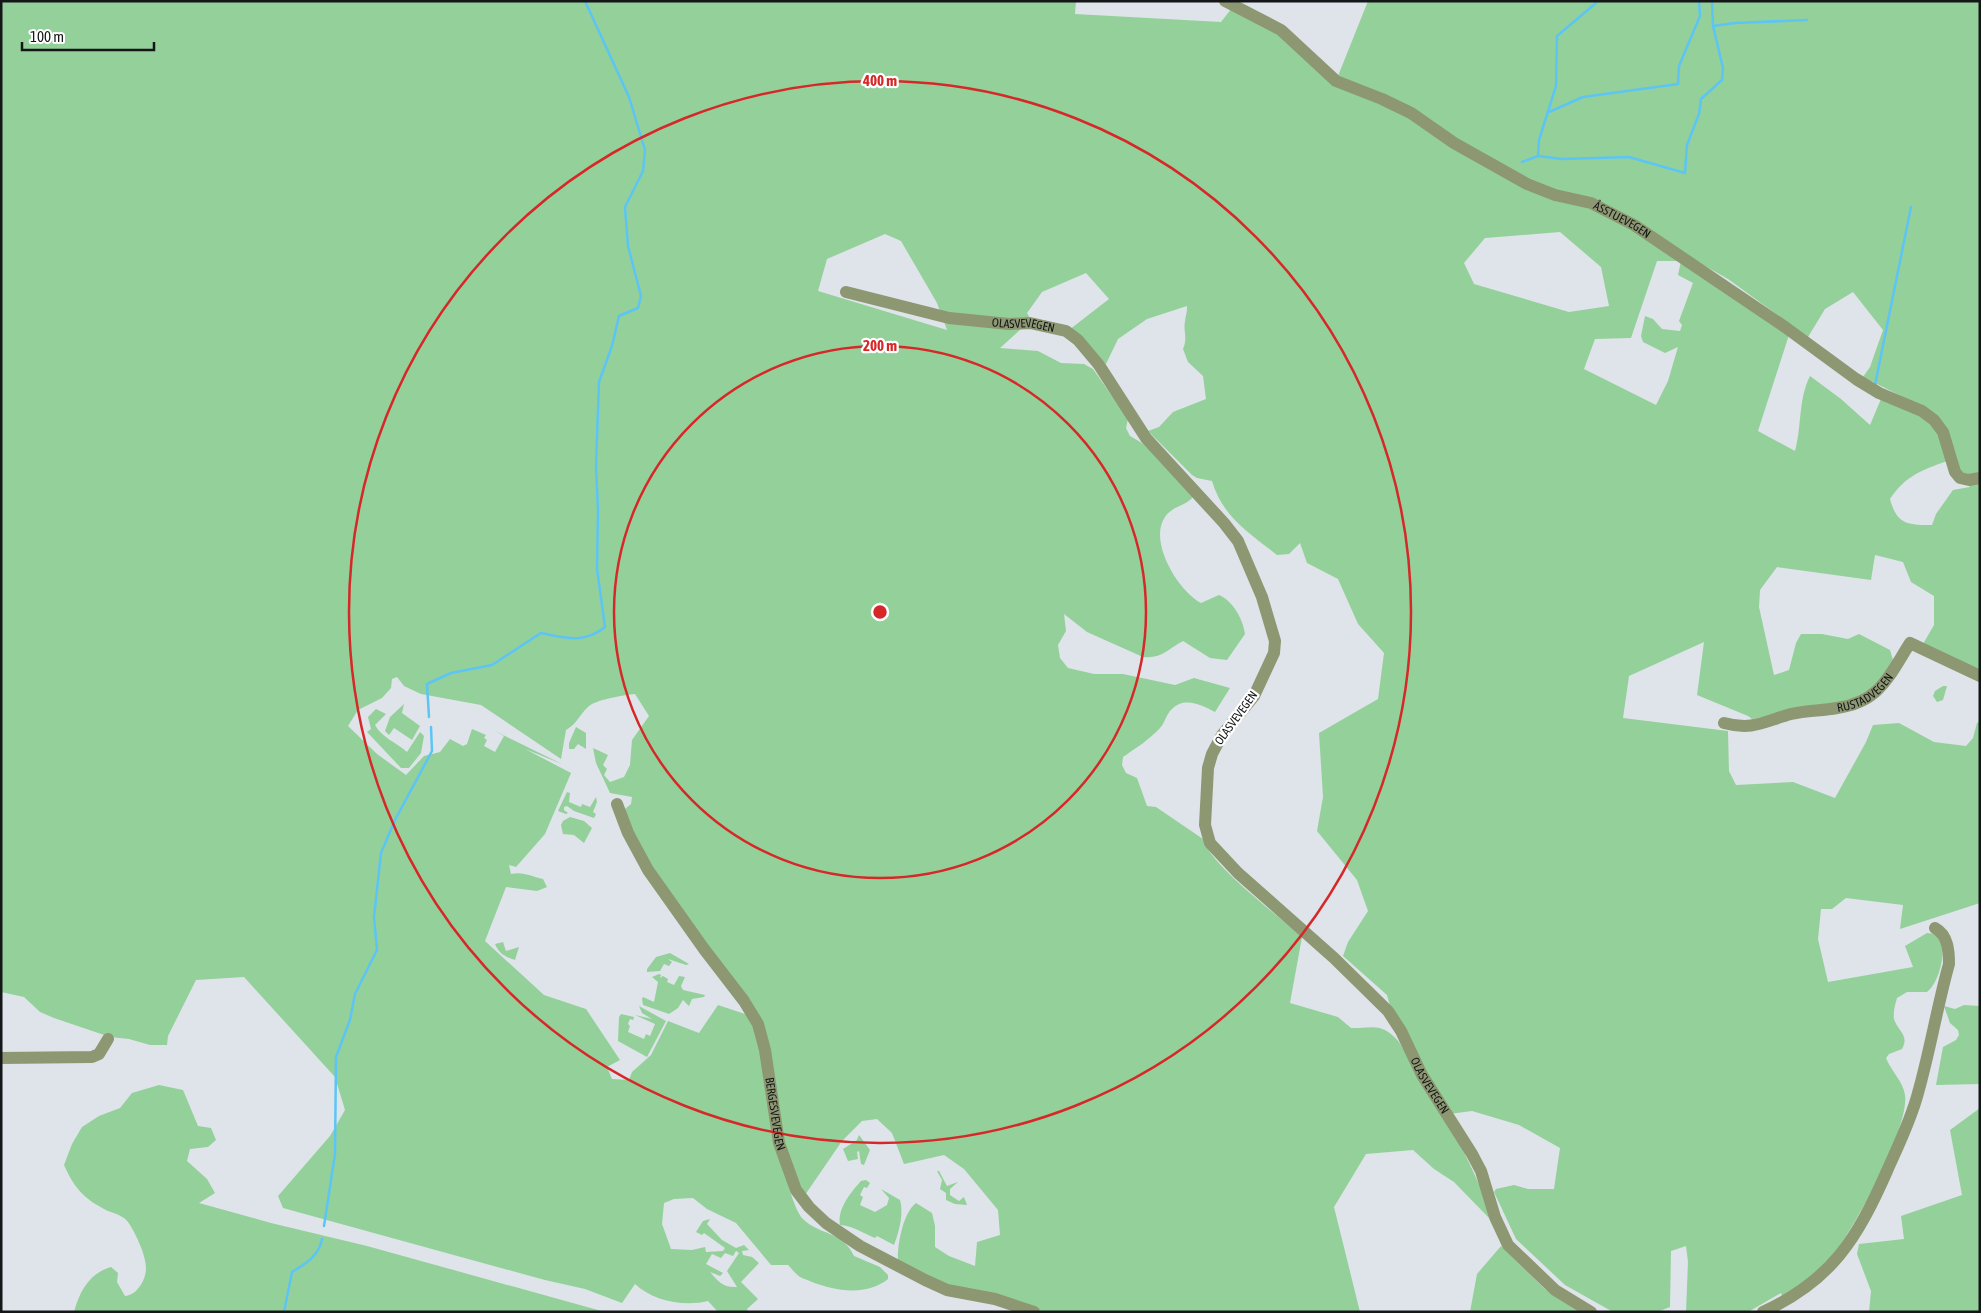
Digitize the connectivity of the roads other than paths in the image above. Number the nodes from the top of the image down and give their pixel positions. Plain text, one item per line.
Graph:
1 (1225, 1) edge
2 (846, 292) dead end
3 (1980, 478) edge
4 (1980, 676) edge
5 (1724, 723) dead end
6 (617, 804) dead end
7 (1935, 928) dead end
8 (108, 1039) dead end
9 (1, 1058) edge
10 (1034, 1312) edge
11 (1591, 1312) edge
12 (1763, 1312) edge

1 - 3 street, ÅSSTUEVEGEN
2 - 11 street, OLASVEVEGEN
4 - 5 street, RUSTADVEGEN
6 - 10 street, BERGESVEVEGEN
7 - 12 street
8 - 9 street

